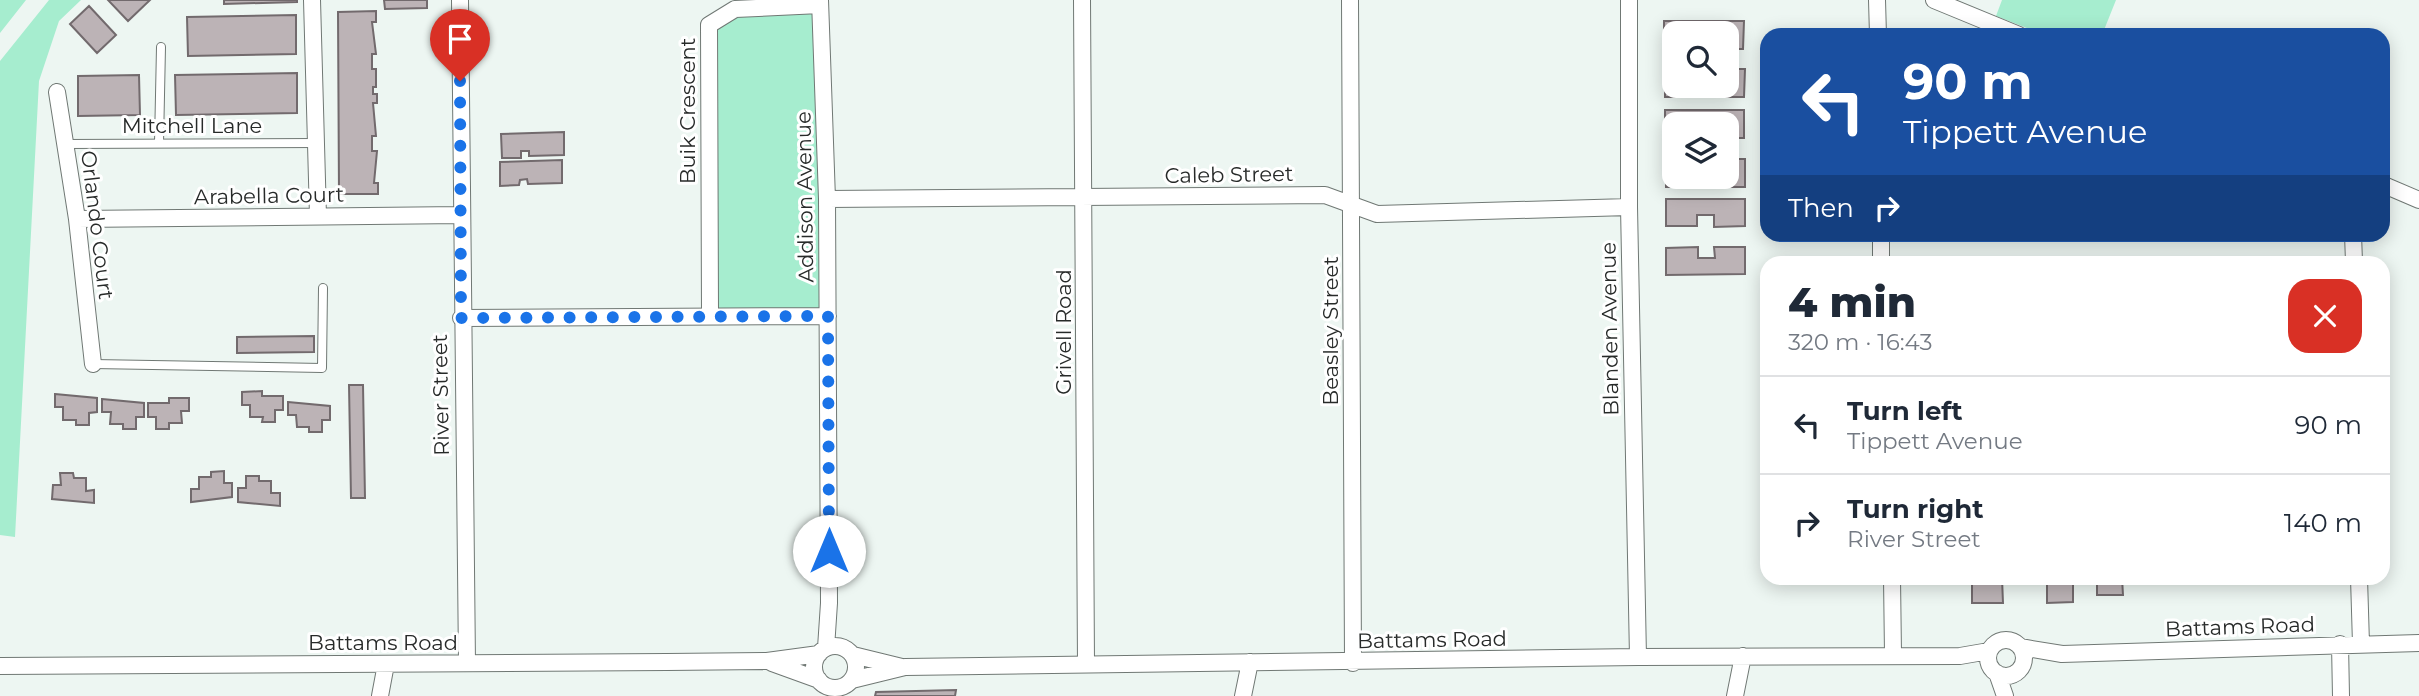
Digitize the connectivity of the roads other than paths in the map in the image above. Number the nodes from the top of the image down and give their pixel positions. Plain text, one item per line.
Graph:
1 (312, 0) edge
2 (460, 0) edge
3 (1082, 0) edge
4 (1350, 0) edge
5 (1629, 0) edge
6 (1877, 0) edge
7 (1934, 0) edge
8 (821, 3) edge
9 (1878, 28) edge
10 (2002, 28) edge
11 (161, 47) dead end
12 (57, 92) dead end
13 (318, 143) junction
14 (65, 144) junction
15 (159, 144) junction
16 (2390, 188) edge
17 (827, 199) junction
18 (1084, 199) junction
19 (2419, 200) edge
20 (1351, 204) junction
21 (1629, 207) junction
22 (461, 215) junction
23 (318, 216) junction
24 (77, 219) junction
25 (323, 288) dead end
26 (710, 314) junction
27 (828, 316) junction
28 (461, 318) junction
29 (93, 364) joint
30 (1892, 585) edge
31 (2360, 585) edge
32 (2419, 643) edge
33 (2340, 644) junction
34 (2361, 644) junction
35 (2020, 647) junction
36 (828, 649) junction
37 (1893, 654) junction
38 (2062, 654) junction
39 (853, 655) junction
40 (1743, 656) junction
41 (1638, 657) junction
42 (767, 661) junction
43 (1250, 662) junction
44 (467, 663) junction
45 (1353, 663) junction
46 (1992, 663) junction
47 (386, 664) junction
48 (1086, 664) junction
49 (0, 666) edge
50 (905, 667) junction
51 (2018, 671) junction
52 (824, 687) edge
53 (848, 687) edge
54 (380, 696) edge
55 (1244, 696) edge
56 (1735, 696) edge
57 (2005, 696) edge
58 (2012, 696) edge
59 (2341, 696) edge

1 - 13 street
2 - 22 street, River Street
3 - 18 street, Grivell Road
4 - 20 street, Beasley Street
5 - 21 street, Blanden Avenue
6 - 9 street
7 - 10 street
8 - 17 street, Addison Avenue
8 - 26 street, Buik Crescent
11 - 15 lane
12 - 14 street, Orlando Court
13 - 15 lane, Mitchell Lane
13 - 23 street
14 - 15 lane, Mitchell Lane
14 - 24 street, Orlando Court
16 - 19 street
17 - 18 street, Caleb Street
17 - 27 street, Addison Avenue
18 - 20 street, Caleb Street
18 - 48 street, Grivell Road
20 - 21 street, Caleb Street
20 - 45 street, Beasley Street
21 - 41 street, Blanden Avenue
22 - 23 street, Arabella Court
22 - 28 street, River Street
23 - 24 street, Arabella Court
24 - 29 street, Orlando Court
25 - 29 lane
26 - 27 street
26 - 28 street
27 - 36 street, Addison Avenue
28 - 44 street, River Street
30 - 37 street
31 - 34 street
32 - 34 street, Battams Road
33 - 34 street, Battams Road
33 - 38 street, Battams Road
33 - 59 street
35 - 38 street, Battams Road
35 - 46 street
35 - 51 street
36 - 39 street
36 - 42 street, Battams Road
36 - 52 street
37 - 40 street, Battams Road
37 - 46 street, Battams Road
38 - 51 street, Battams Road
39 - 50 street, Battams Road
39 - 53 street
40 - 41 street, Battams Road
40 - 56 street
41 - 45 street, Battams Road
42 - 44 street, Battams Road
42 - 52 street, Battams Road
43 - 45 street, Battams Road
43 - 48 street, Battams Road
43 - 55 street
44 - 47 street, Battams Road
46 - 51 street
46 - 57 street
47 - 49 street, Battams Road
47 - 54 street
48 - 50 street, Battams Road
50 - 53 street, Battams Road
51 - 58 street
52 - 53 street

